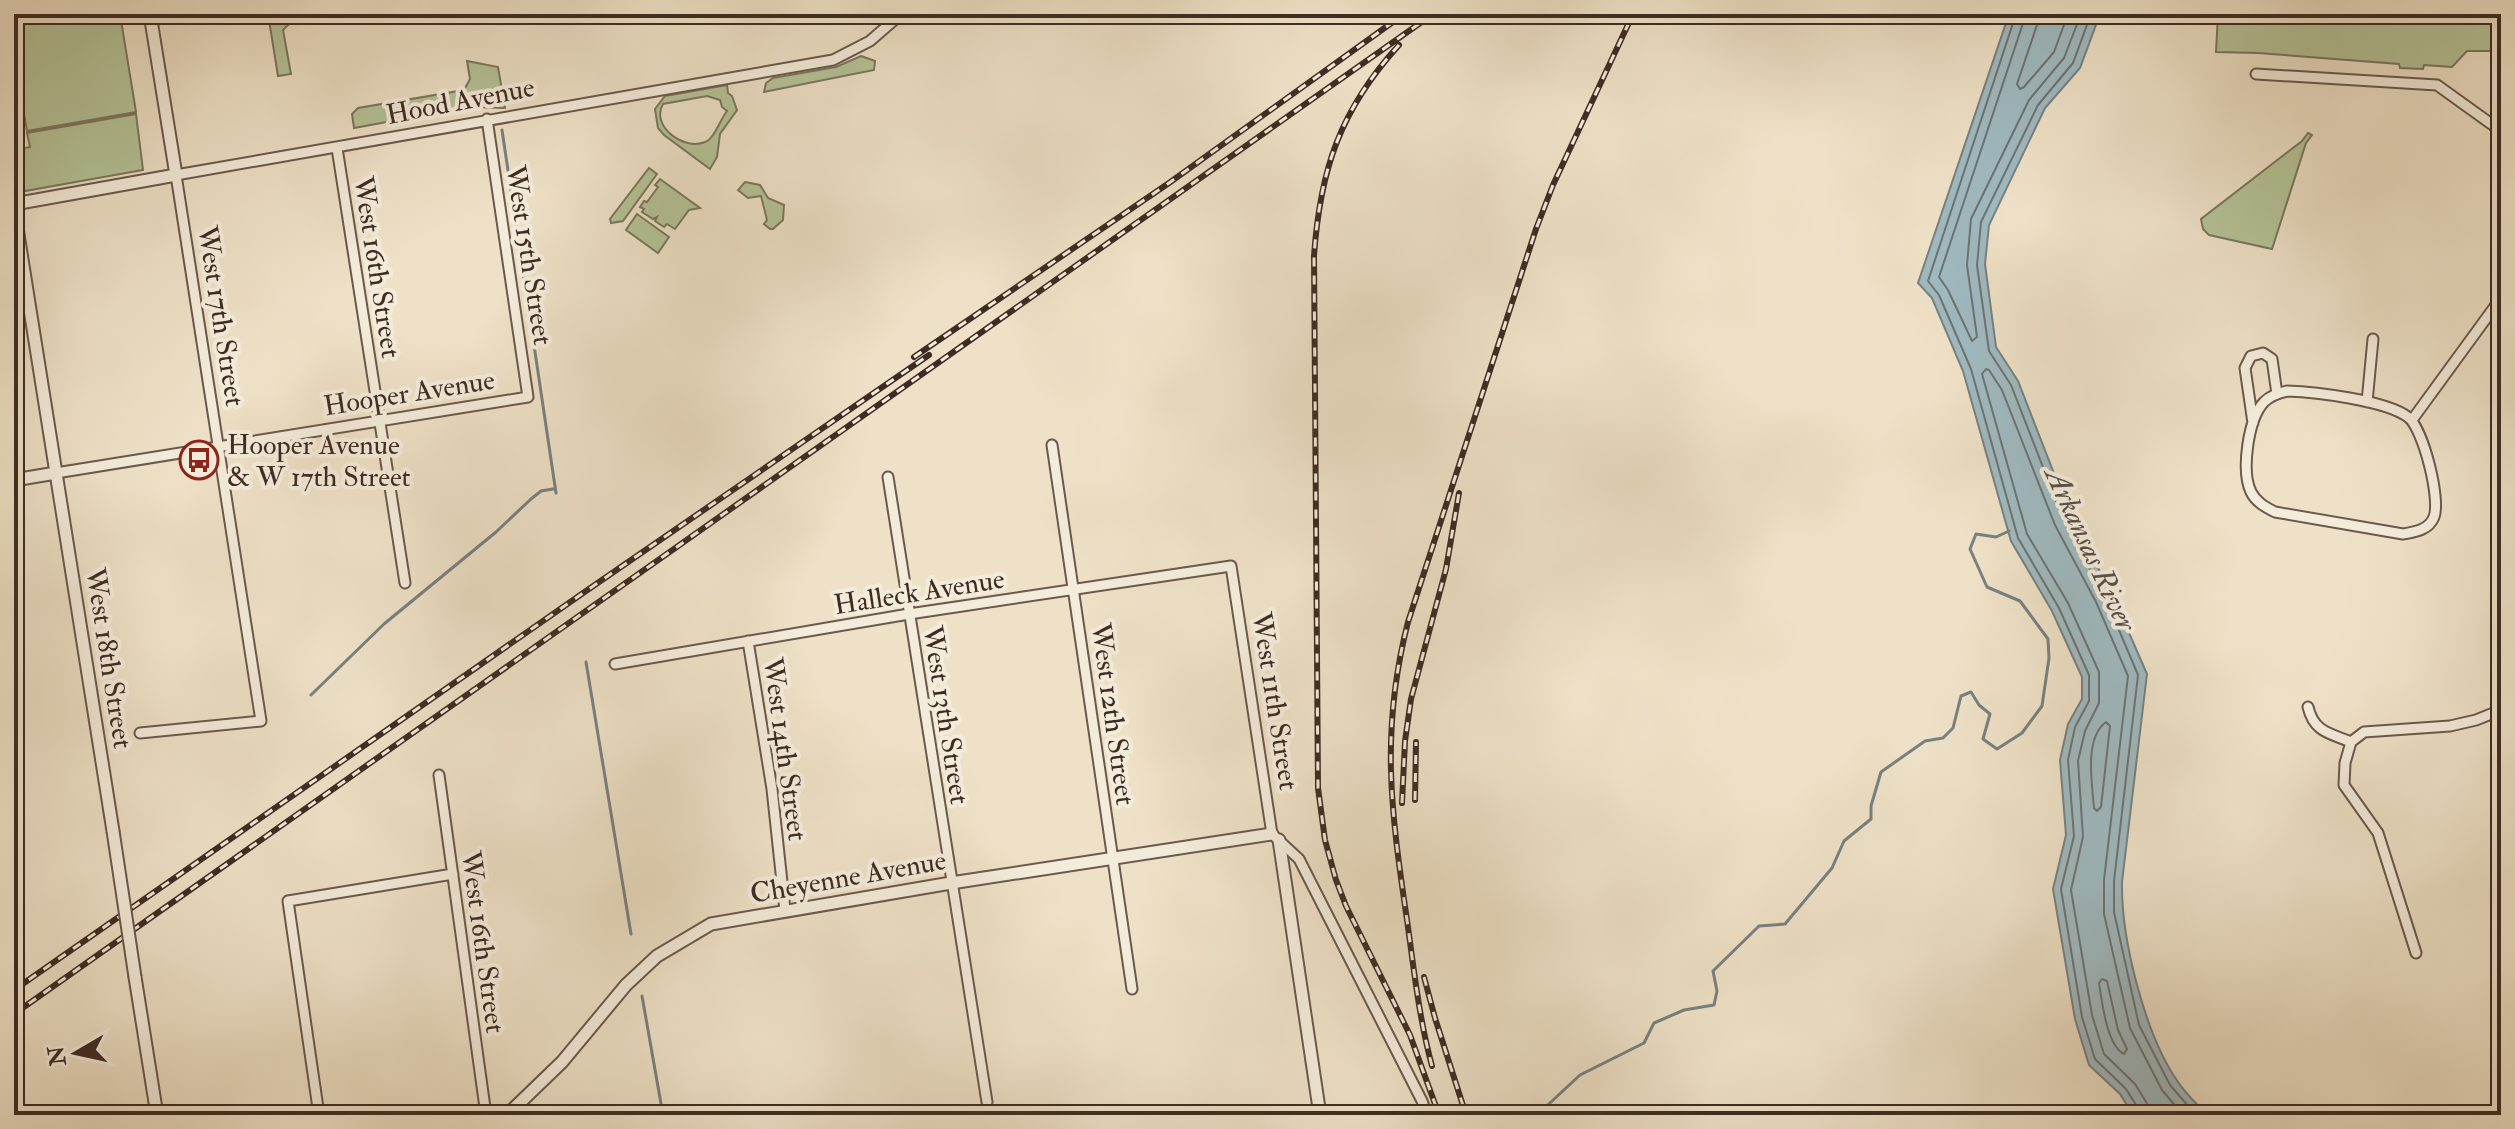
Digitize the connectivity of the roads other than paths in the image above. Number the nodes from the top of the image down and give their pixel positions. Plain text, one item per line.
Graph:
1 (150, 14) edge
2 (901, 14) edge
3 (2256, 74) dead end
4 (487, 119) junction
5 (2501, 131) edge
6 (337, 148) junction
7 (176, 175) junction
8 (14, 206) edge
9 (2501, 298) edge
10 (2373, 339) dead end
11 (2277, 394) junction
12 (528, 397) joint
13 (2367, 402) junction
14 (2412, 420) junction
15 (380, 421) junction
16 (2253, 423) junction
17 (1052, 445) dead end
18 (218, 446) junction
19 (56, 473) junction
20 (888, 477) dead end
21 (14, 480) edge
22 (1231, 566) joint
23 (405, 583) dead end
24 (1075, 590) junction
25 (909, 614) junction
26 (748, 641) junction
27 (615, 664) dead end
28 (2308, 707) dead end
29 (2500, 709) edge
30 (140, 733) dead end
31 (2351, 742) junction
32 (439, 775) dead end
33 (1276, 837) junction
34 (1112, 858) junction
35 (453, 874) junction
36 (951, 883) junction
37 (785, 910) junction
38 (2416, 953) dead end
39 (1132, 989) dead end
40 (987, 1102) dead end
41 (157, 1115) edge
42 (319, 1115) edge
43 (486, 1115) edge
44 (507, 1115) edge
45 (1320, 1115) edge
46 (1427, 1115) edge

1 - 7 street, West 17th Street
2 - 4 street, Hood Avenue
3 - 5 street
4 - 6 street, Hood Avenue
4 - 12 street, West 15th Street
6 - 7 street, Hood Avenue
6 - 15 street, West 16th Street
7 - 8 street, Hood Avenue
7 - 18 street, West 17th Street
8 - 19 street, West 18th Street
9 - 14 street
10 - 13 street
11 - 13 street
11 - 16 street
11 - 16 street
12 - 15 street, Hooper Avenue
13 - 14 street
14 - 16 street
15 - 18 street, Hooper Avenue
15 - 23 street, West 16th Street
17 - 24 street, West 12th Street
18 - 19 street, Hooper Avenue
18 - 30 street, West 17th Street
19 - 21 street, Hooper Avenue
19 - 41 street, West 18th Street, bridge
20 - 25 street, West 13th Street
22 - 24 street, Halleck Avenue
22 - 33 street, West 11th Street
24 - 25 street, Halleck Avenue
24 - 34 street, West 12th Street
25 - 26 street, Halleck Avenue
25 - 36 street, West 13th Street
26 - 27 street, Halleck Avenue
26 - 37 street, West 14th Street
28 - 31 street
29 - 31 street
31 - 38 street
32 - 35 street, West 16th Street
33 - 34 street, Cheyenne Avenue
33 - 45 street, West 11th Street
33 - 46 street
34 - 36 street, Cheyenne Avenue
34 - 39 street, West 12th Street
35 - 42 street
35 - 43 street, West 16th Street
36 - 37 street, Cheyenne Avenue
36 - 40 street, West 13th Street
37 - 44 street, Cheyenne Avenue

